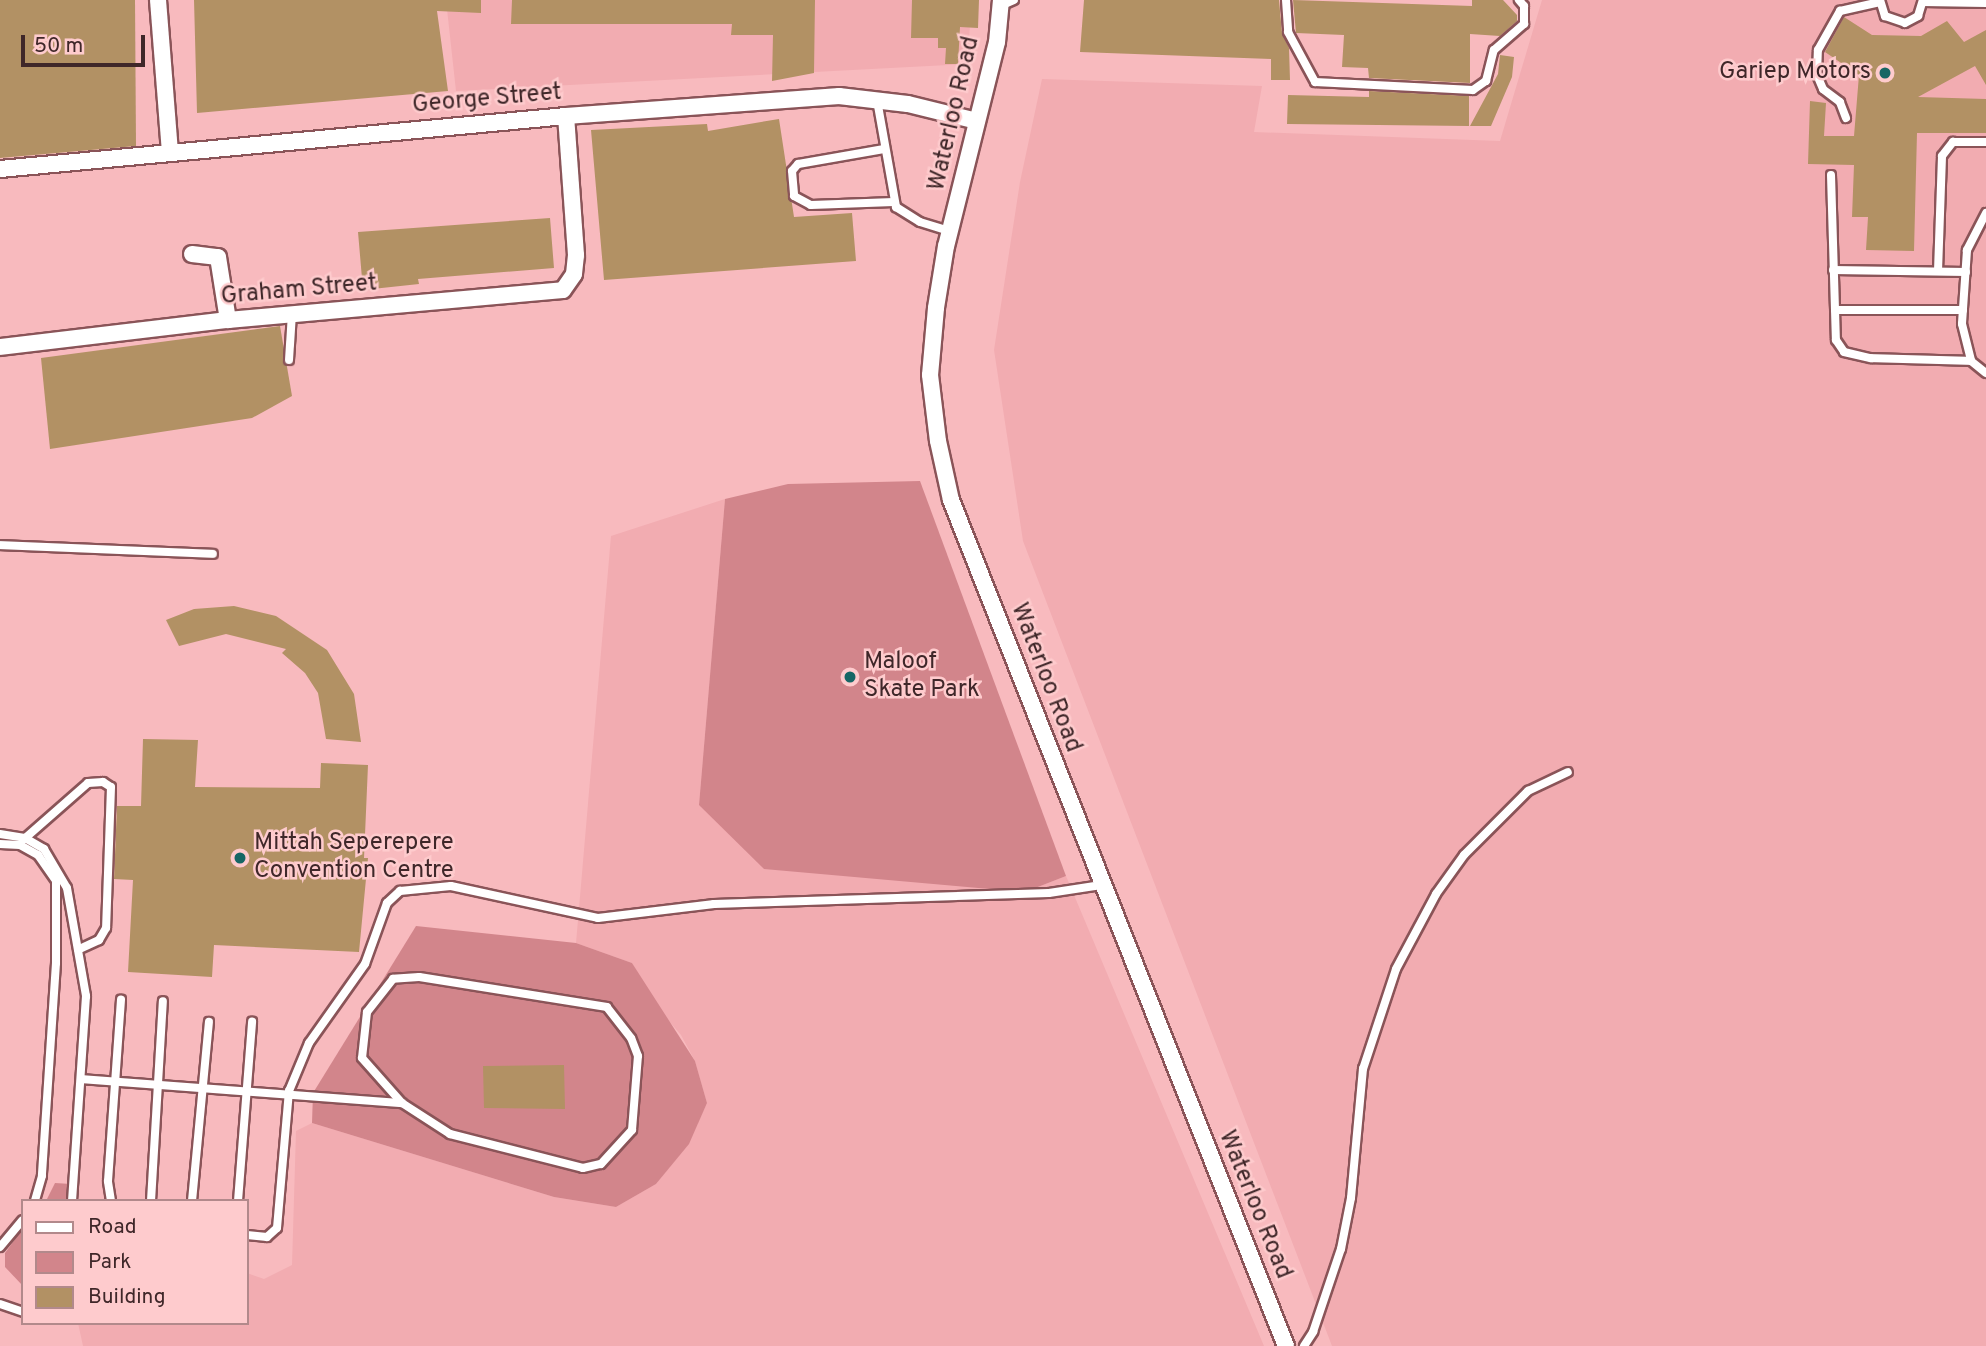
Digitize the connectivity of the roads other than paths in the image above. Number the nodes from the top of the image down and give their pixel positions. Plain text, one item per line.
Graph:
1 (158, 0) edge
2 (1286, 0) edge
3 (1519, 0) edge
4 (1880, 1) edge
5 (1923, 1) edge
6 (1005, 2) edge
7 (1986, 3) edge
8 (876, 99) junction
9 (566, 116) junction
10 (1846, 118) dead end
11 (977, 121) junction
12 (1986, 142) edge
13 (884, 149) junction
14 (170, 151) junction
15 (0, 169) edge
16 (1831, 175) dead end
17 (894, 202) junction
18 (1986, 213) edge
19 (950, 231) junction
20 (192, 254) dead end
21 (1833, 270) junction
22 (1938, 271) junction
23 (1966, 272) junction
24 (1835, 310) junction
25 (1963, 310) junction
26 (292, 314) junction
27 (228, 320) junction
28 (0, 347) edge
29 (289, 360) dead end
30 (1971, 361) junction
31 (1986, 373) edge
32 (0, 545) edge
33 (213, 554) dead end
34 (1567, 772) dead end
35 (0, 834) edge
36 (22, 842) junction
37 (0, 844) edge
38 (1101, 885) junction
39 (78, 950) junction
40 (121, 999) dead end
41 (163, 1001) dead end
42 (209, 1022) dead end
43 (252, 1022) dead end
44 (81, 1079) junction
45 (116, 1082) junction
46 (158, 1084) junction
47 (201, 1086) junction
48 (247, 1089) junction
49 (289, 1091) junction
50 (402, 1103) junction
51 (36, 1199) edge
52 (72, 1199) edge
53 (111, 1199) edge
54 (151, 1199) edge
55 (192, 1199) edge
56 (238, 1199) edge
57 (21, 1222) edge
58 (248, 1235) edge
59 (0, 1247) edge
60 (0, 1304) edge
61 (21, 1311) edge
62 (1286, 1346) edge
63 (1304, 1346) edge

1 - 14 street
2 - 3 lane
4 - 5 lane
4 - 10 lane
5 - 7 lane
6 - 11 street, Waterloo Road
8 - 9 street, George Street
8 - 11 street, George Street
8 - 13 lane
9 - 14 street, George Street
9 - 26 street, Graham Street
11 - 19 street, Waterloo Road
12 - 22 lane
13 - 17 lane
13 - 17 lane
14 - 15 street, George Street
16 - 21 lane
17 - 19 lane
18 - 23 lane
19 - 38 street, Waterloo Road
20 - 27 street
21 - 22 lane
21 - 24 lane
22 - 23 lane
23 - 25 lane
24 - 25 lane
24 - 30 lane
25 - 30 lane
26 - 27 street, Graham Street
26 - 29 lane
27 - 28 street, Graham Street
30 - 31 lane
32 - 33 lane
34 - 63 lane
35 - 36 lane
36 - 37 lane
36 - 39 lane
36 - 39 lane
36 - 51 lane
38 - 49 lane
38 - 62 street, Waterloo Road
39 - 44 lane
40 - 45 lane
41 - 46 lane
42 - 47 lane
43 - 48 lane
44 - 45 lane
44 - 52 lane
45 - 46 lane
45 - 53 lane
46 - 47 lane
46 - 54 lane
47 - 48 lane
47 - 55 lane
48 - 49 lane
48 - 56 lane
49 - 50 lane
49 - 58 lane
50 - 50 lane
57 - 59 lane
60 - 61 lane

